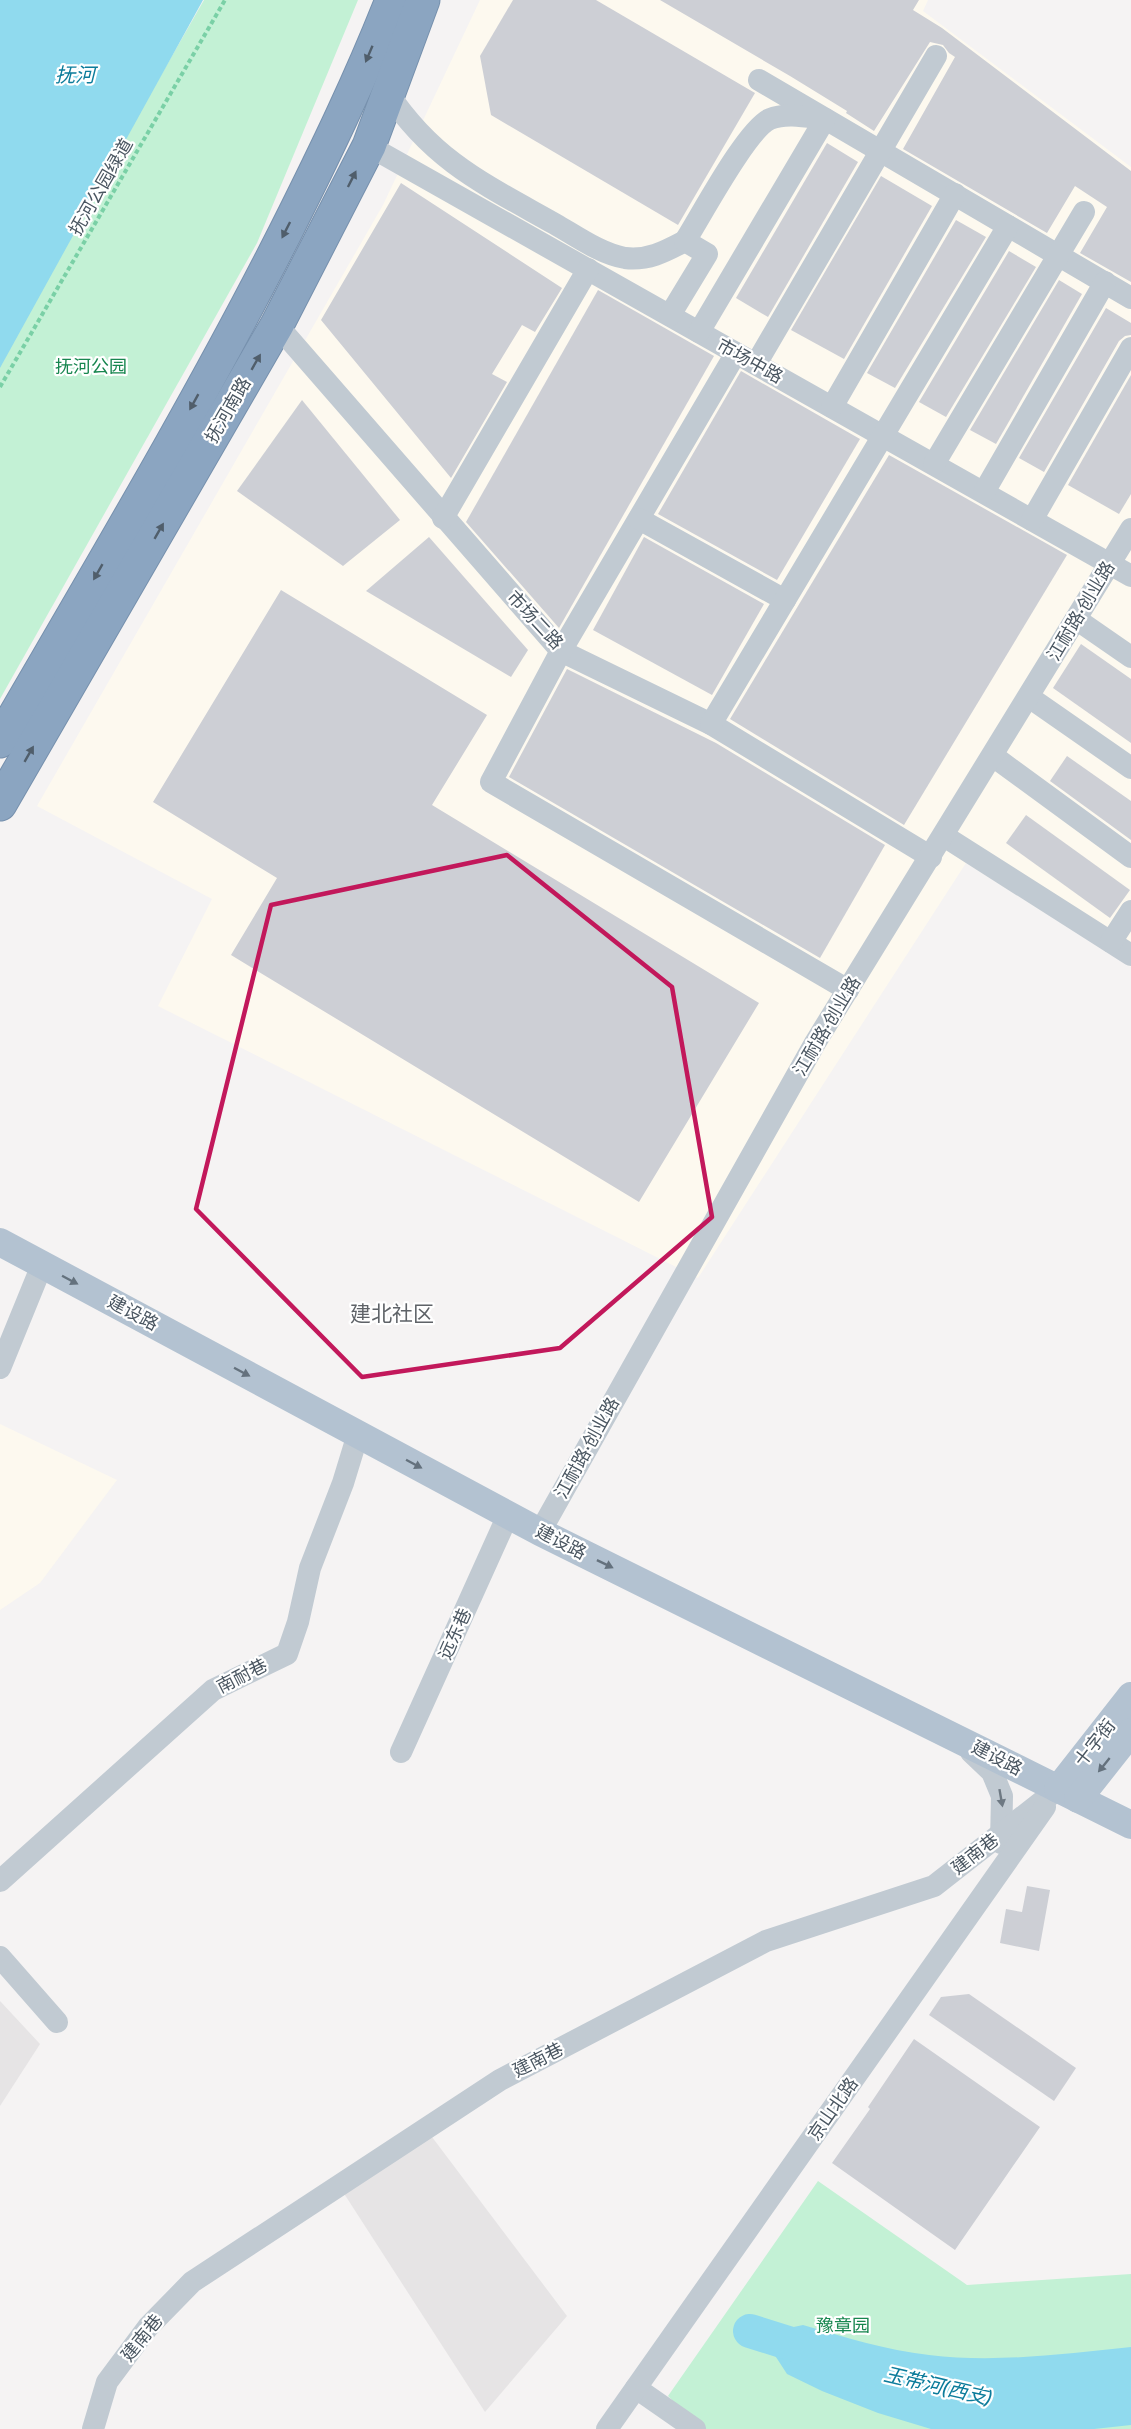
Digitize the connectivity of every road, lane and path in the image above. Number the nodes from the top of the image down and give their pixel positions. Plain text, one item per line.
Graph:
1 (225, 0) edge
2 (392, 0) edge
3 (423, 0) edge
4 (936, 56) dead end
5 (759, 80) dead end
6 (388, 93) junction
7 (825, 119) junction
8 (369, 146) junction
9 (880, 151) junction
10 (955, 194) junction
11 (1084, 212) dead end
12 (1008, 226) junction
13 (685, 241) junction
14 (1058, 255) junction
15 (588, 269) junction
16 (1105, 282) junction
17 (1131, 298) edge
18 (670, 315) junction
19 (278, 325) junction
20 (699, 332) junction
21 (1131, 348) edge
22 (736, 353) junction
23 (756, 364) junction
24 (0, 387) edge
25 (832, 407) junction
26 (882, 435) junction
27 (934, 464) junction
28 (984, 492) junction
29 (443, 518) junction
30 (639, 519) junction
31 (1032, 520) junction
32 (1131, 529) edge
33 (1110, 563) junction
34 (1131, 576) edge
35 (784, 600) junction
36 (1076, 619) junction
37 (561, 651) junction
38 (1131, 657) edge
39 (1029, 697) junction
40 (711, 724) junction
41 (0, 741) edge
42 (993, 756) junction
43 (1131, 768) edge
44 (0, 804) edge
45 (944, 836) junction
46 (931, 857) junction
47 (1131, 857) edge
48 (1131, 911) edge
49 (1111, 942) junction
50 (1131, 955) edge
51 (848, 990) junction
52 (0, 1242) edge
53 (42, 1265) junction
54 (0, 1368) edge
55 (358, 1434) junction
56 (508, 1515) junction
57 (540, 1532) junction
58 (1131, 1696) edge
59 (1131, 1732) edge
60 (954, 1737) junction
61 (401, 1752) dead end
62 (1068, 1794) junction
63 (1131, 1825) edge
64 (1003, 1832) junction
65 (996, 1878) junction
66 (0, 1881) edge
67 (0, 1957) edge
68 (57, 2022) dead end
69 (636, 2388) junction
70 (93, 2429) edge
71 (607, 2429) edge
72 (695, 2429) edge

1 - 24 path, 抚河公园绿道
2 -> 41 highway, 抚河南路
3 - 6 highway, 抚河南路
4 - 9 street
5 - 7 street
6 - 8 highway, 抚河南路
6 - 13 street
7 - 9 street
7 - 13 street
7 - 20 street
8 - 15 street, 市场中路
19 -> 8 highway, 抚河南路
9 - 10 street
9 - 23 street
10 - 12 street
10 - 25 street
11 - 14 street
12 - 14 street
12 - 26 street
13 - 18 street
14 - 16 street
14 - 27 street
15 - 18 street, 市场中路
15 - 29 street
16 - 17 street
16 - 28 street
18 - 20 street, 市场中路
19 - 29 street, 市场二路
44 -> 19 highway, 抚河南路
20 - 22 street, 市场中路
21 - 31 street
22 - 23 street, 市场中路
22 - 30 street
23 - 25 street, 市场中路
25 - 26 street, 市场中路
26 - 27 street, 市场中路
26 - 35 street
27 - 28 street, 市场中路
28 - 31 street, 市场中路
29 - 37 street, 市场二路
30 - 35 street
30 - 37 street
31 - 33 street, 市场中路
32 - 33 street, 江耐路·创业路
33 - 34 street, 市场中路
33 - 36 street, 江耐路·创业路
35 - 40 street
36 - 38 street
36 - 39 street, 江耐路·创业路
37 - 40 street, 市场二路
37 - 51 street
39 - 42 street, 江耐路·创业路
39 - 43 street
40 - 46 street, 市场二路
42 - 45 street, 江耐路·创业路
42 - 47 street
45 - 46 street, 江耐路·创业路
45 - 49 street
46 - 51 street, 江耐路·创业路
48 - 49 street
49 - 50 street
51 - 57 street, 江耐路·创业路
52 - 53 main road, 建设路
53 - 54 street
53 -> 55 main road, 建设路
55 -> 56 main road, 建设路
55 - 66 street, 南耐巷
56 - 57 main road, 建设路
56 - 61 street, 远东巷
57 -> 60 main road, 建设路
58 - 62 main road, 十字街
59 -> 62 main road, 十字街
60 - 62 main road, 建设路
60 -> 64 street
62 - 63 main road, 建设路
62 - 64 street, 建南巷
62 - 65 street, 京山北路
64 - 65 street
64 - 70 street, 建南巷
65 - 69 street, 京山北路
67 - 68 street
69 - 71 street, 京山北路
69 - 72 street

